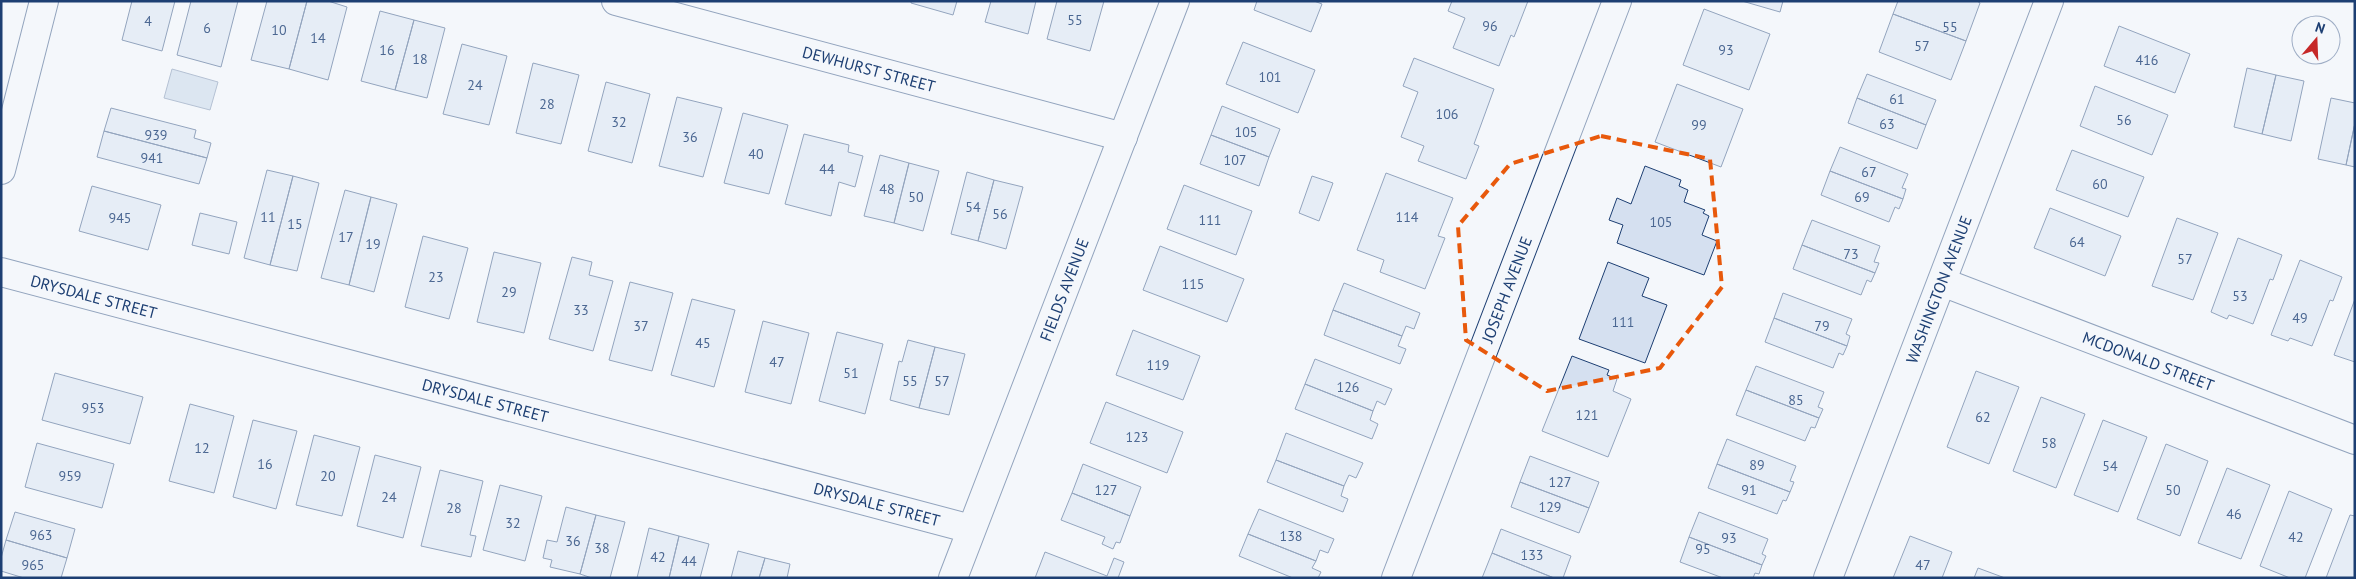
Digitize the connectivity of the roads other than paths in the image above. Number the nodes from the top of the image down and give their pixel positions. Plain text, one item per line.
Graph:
1 (44, 1) edge
2 (616, 1) edge
3 (1175, 1) edge
4 (1617, 1) edge
5 (2050, 1) edge
6 (1123, 137) junction
7 (1, 170) edge
8 (1, 272) edge
9 (1942, 282) junction
10 (2355, 440) edge
11 (971, 529) junction
12 (952, 578) edge
13 (1396, 578) edge
14 (1828, 578) edge

1 - 7 street
2 - 6 street, DEWHURST STREET
3 - 6 street, FIELDS AVENUE
4 - 13 street, JOSEPH AVENUE
5 - 9 street, WASHINGTON AVENUE
6 - 11 street, FIELDS AVENUE
8 - 11 street, DRYSDALE STREET
9 - 10 street, MCDONALD STREET
9 - 14 street, WASHINGTON AVENUE
11 - 12 street, FIELDS AVENUE

